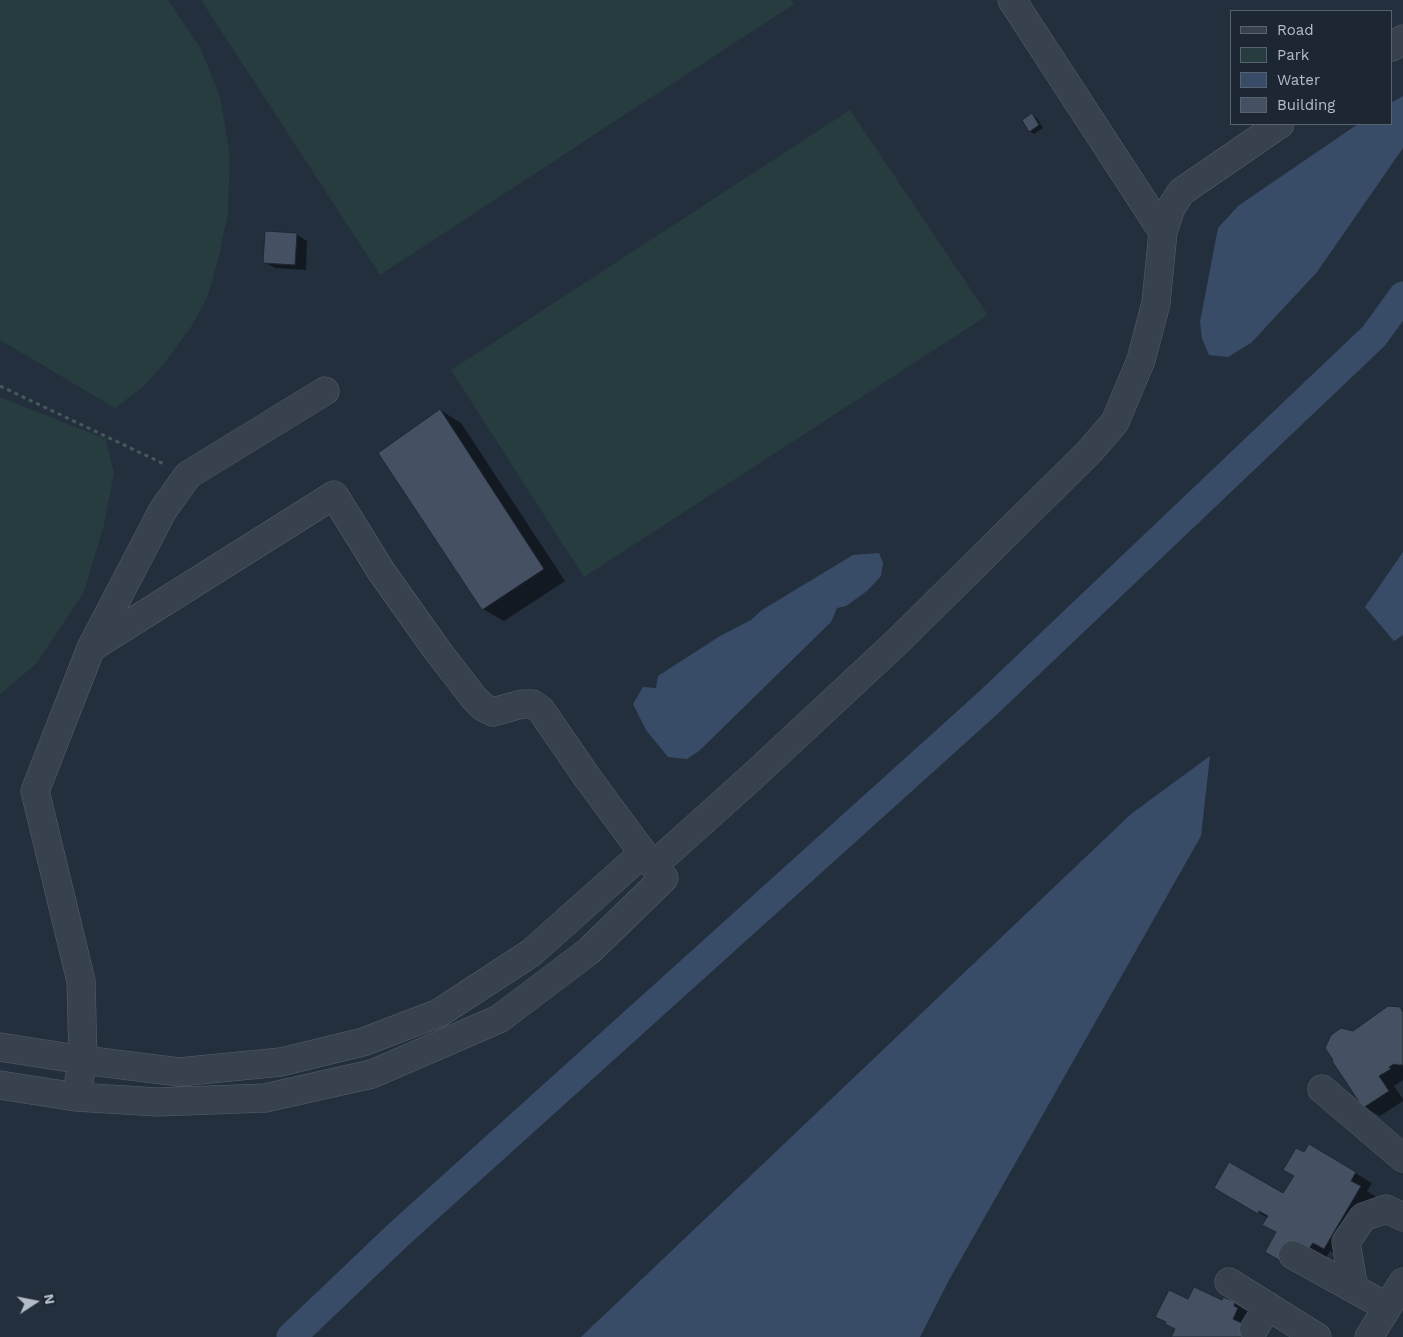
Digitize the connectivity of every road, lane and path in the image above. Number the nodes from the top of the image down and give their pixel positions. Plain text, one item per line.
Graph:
1 (1012, 0) edge
2 (1279, 125) edge
3 (1163, 232) junction
4 (0, 386) edge
5 (325, 391) dead end
6 (188, 475) junction
7 (91, 648) junction
8 (654, 865) junction
9 (0, 1047) edge
10 (83, 1060) junction
11 (0, 1085) edge
12 (1322, 1089) dead end
13 (76, 1097) junction
14 (1403, 1158) edge
15 (1403, 1217) edge
16 (1293, 1255) dead end
17 (1229, 1282) dead end
18 (1354, 1289) junction
19 (1397, 1296) edge
20 (1268, 1306) junction
21 (1254, 1330) dead end
22 (1317, 1337) edge
23 (1369, 1337) edge

1 - 3 street
2 - 3 street
3 - 8 street
4 - 6 path
5 - 6 street
6 - 7 street
7 - 8 street
7 - 10 street
8 - 10 street
8 - 13 street
9 - 10 street
10 - 13 street
11 - 13 street
12 - 14 street
15 - 18 street
16 - 18 street
17 - 20 street
18 - 19 street
19 - 23 street
20 - 21 street
20 - 22 street

